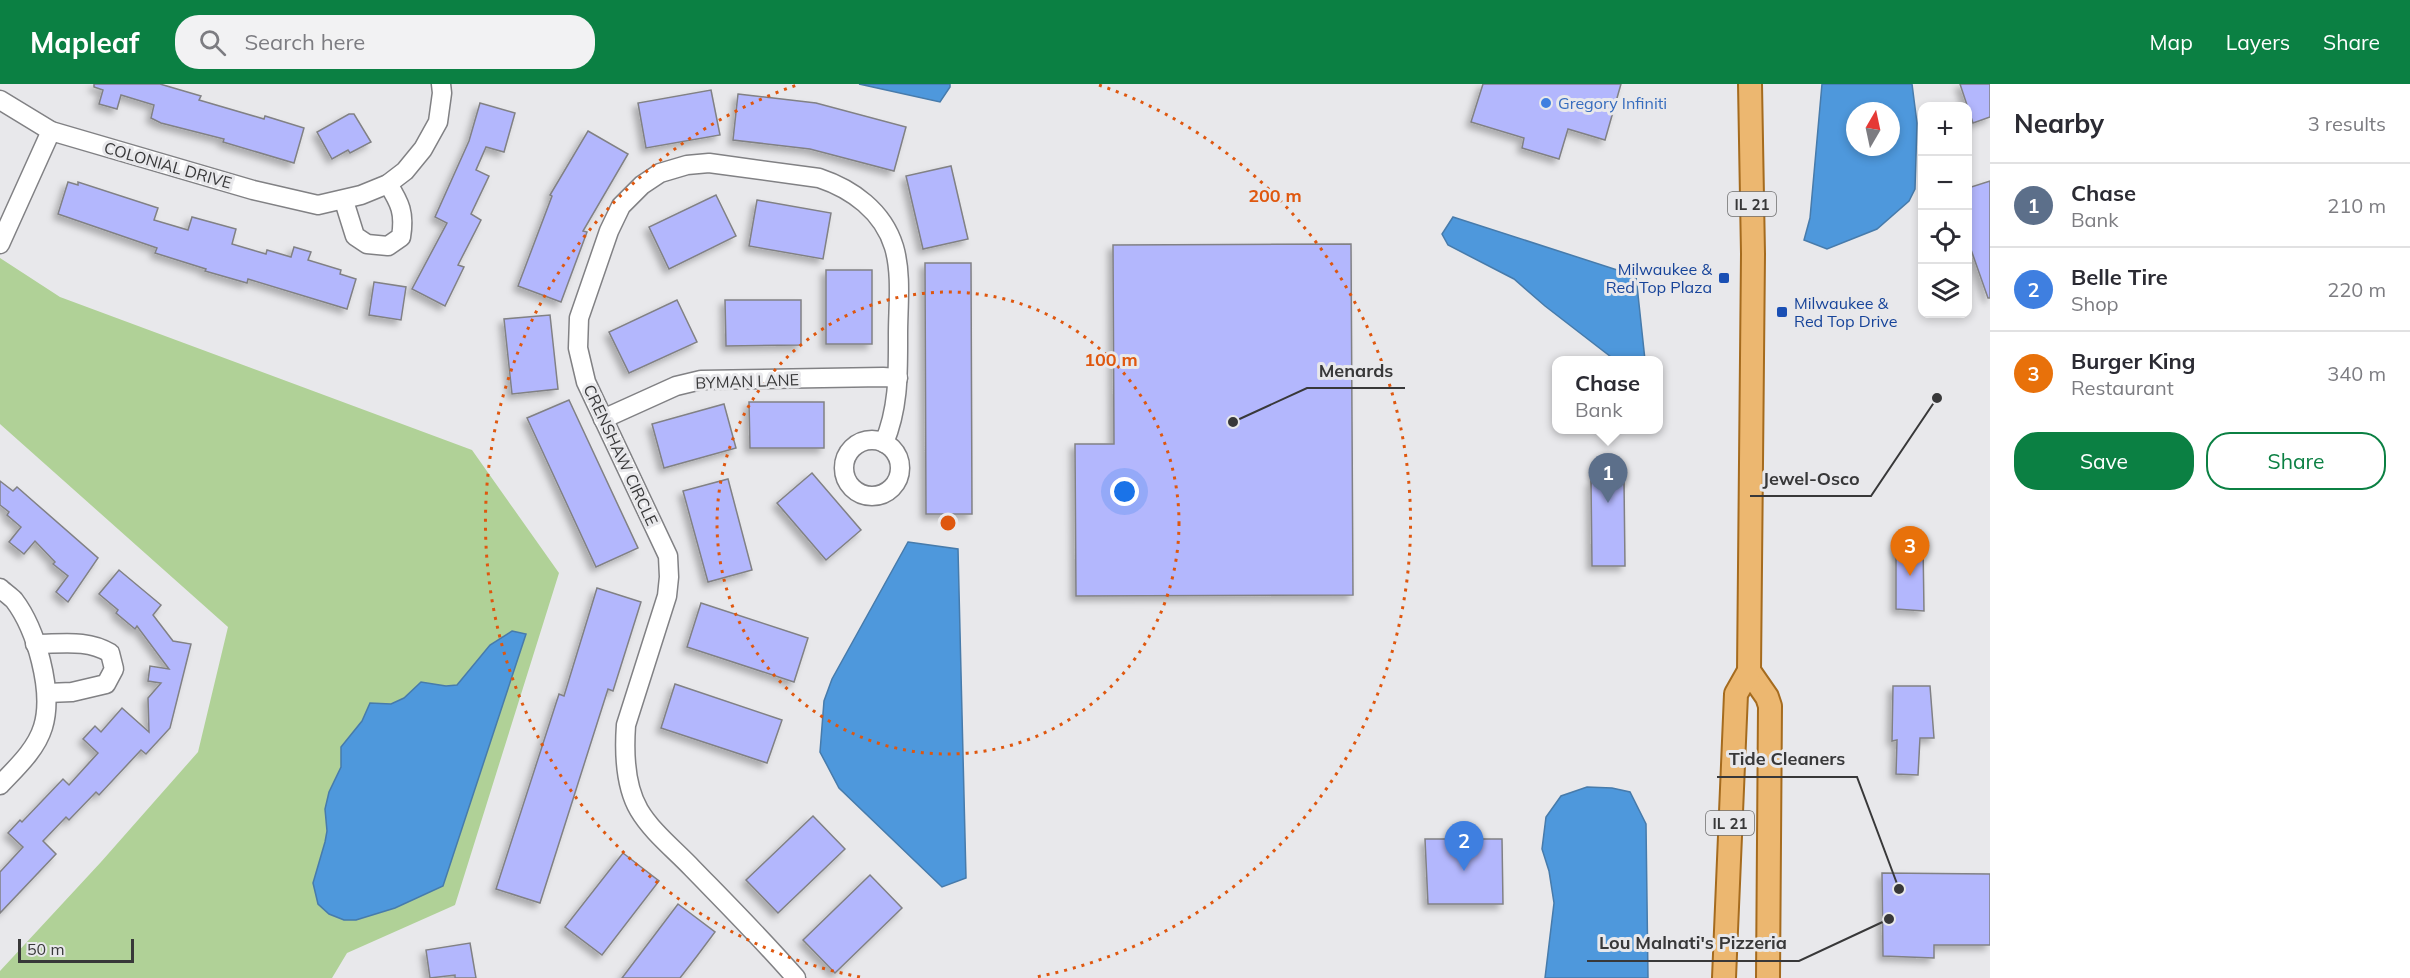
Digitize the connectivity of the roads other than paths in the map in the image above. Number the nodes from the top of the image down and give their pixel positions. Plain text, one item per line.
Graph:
1 (441, 84) edge
2 (1750, 84) edge
3 (0, 100) edge
4 (51, 131) junction
5 (388, 184) junction
6 (344, 201) junction
7 (0, 244) edge
8 (898, 378) junction
9 (603, 418) junction
10 (884, 443) dead end
11 (0, 588) edge
12 (35, 644) junction
13 (1749, 671) junction
14 (47, 693) junction
15 (0, 785) edge
16 (796, 978) edge
17 (1724, 978) edge
18 (1767, 978) edge

1 - 5 street, COLONIAL DRIVE
2 - 13 main road, IL 21
3 - 4 street, COLONIAL DRIVE
4 - 6 street, COLONIAL DRIVE
4 - 7 street
5 - 6 street, COLONIAL DRIVE
5 - 6 street
8 - 9 street, BYMAN LANE
8 - 9 street, CRENSHAW CIRCLE
8 - 10 street, CRENSHAW CIRCLE
9 - 16 street, CRENSHAW CIRCLE
11 - 12 street
12 - 14 street
12 - 14 street
13 - 17 main road, IL 21
13 - 18 main road, IL 21
14 - 15 street

